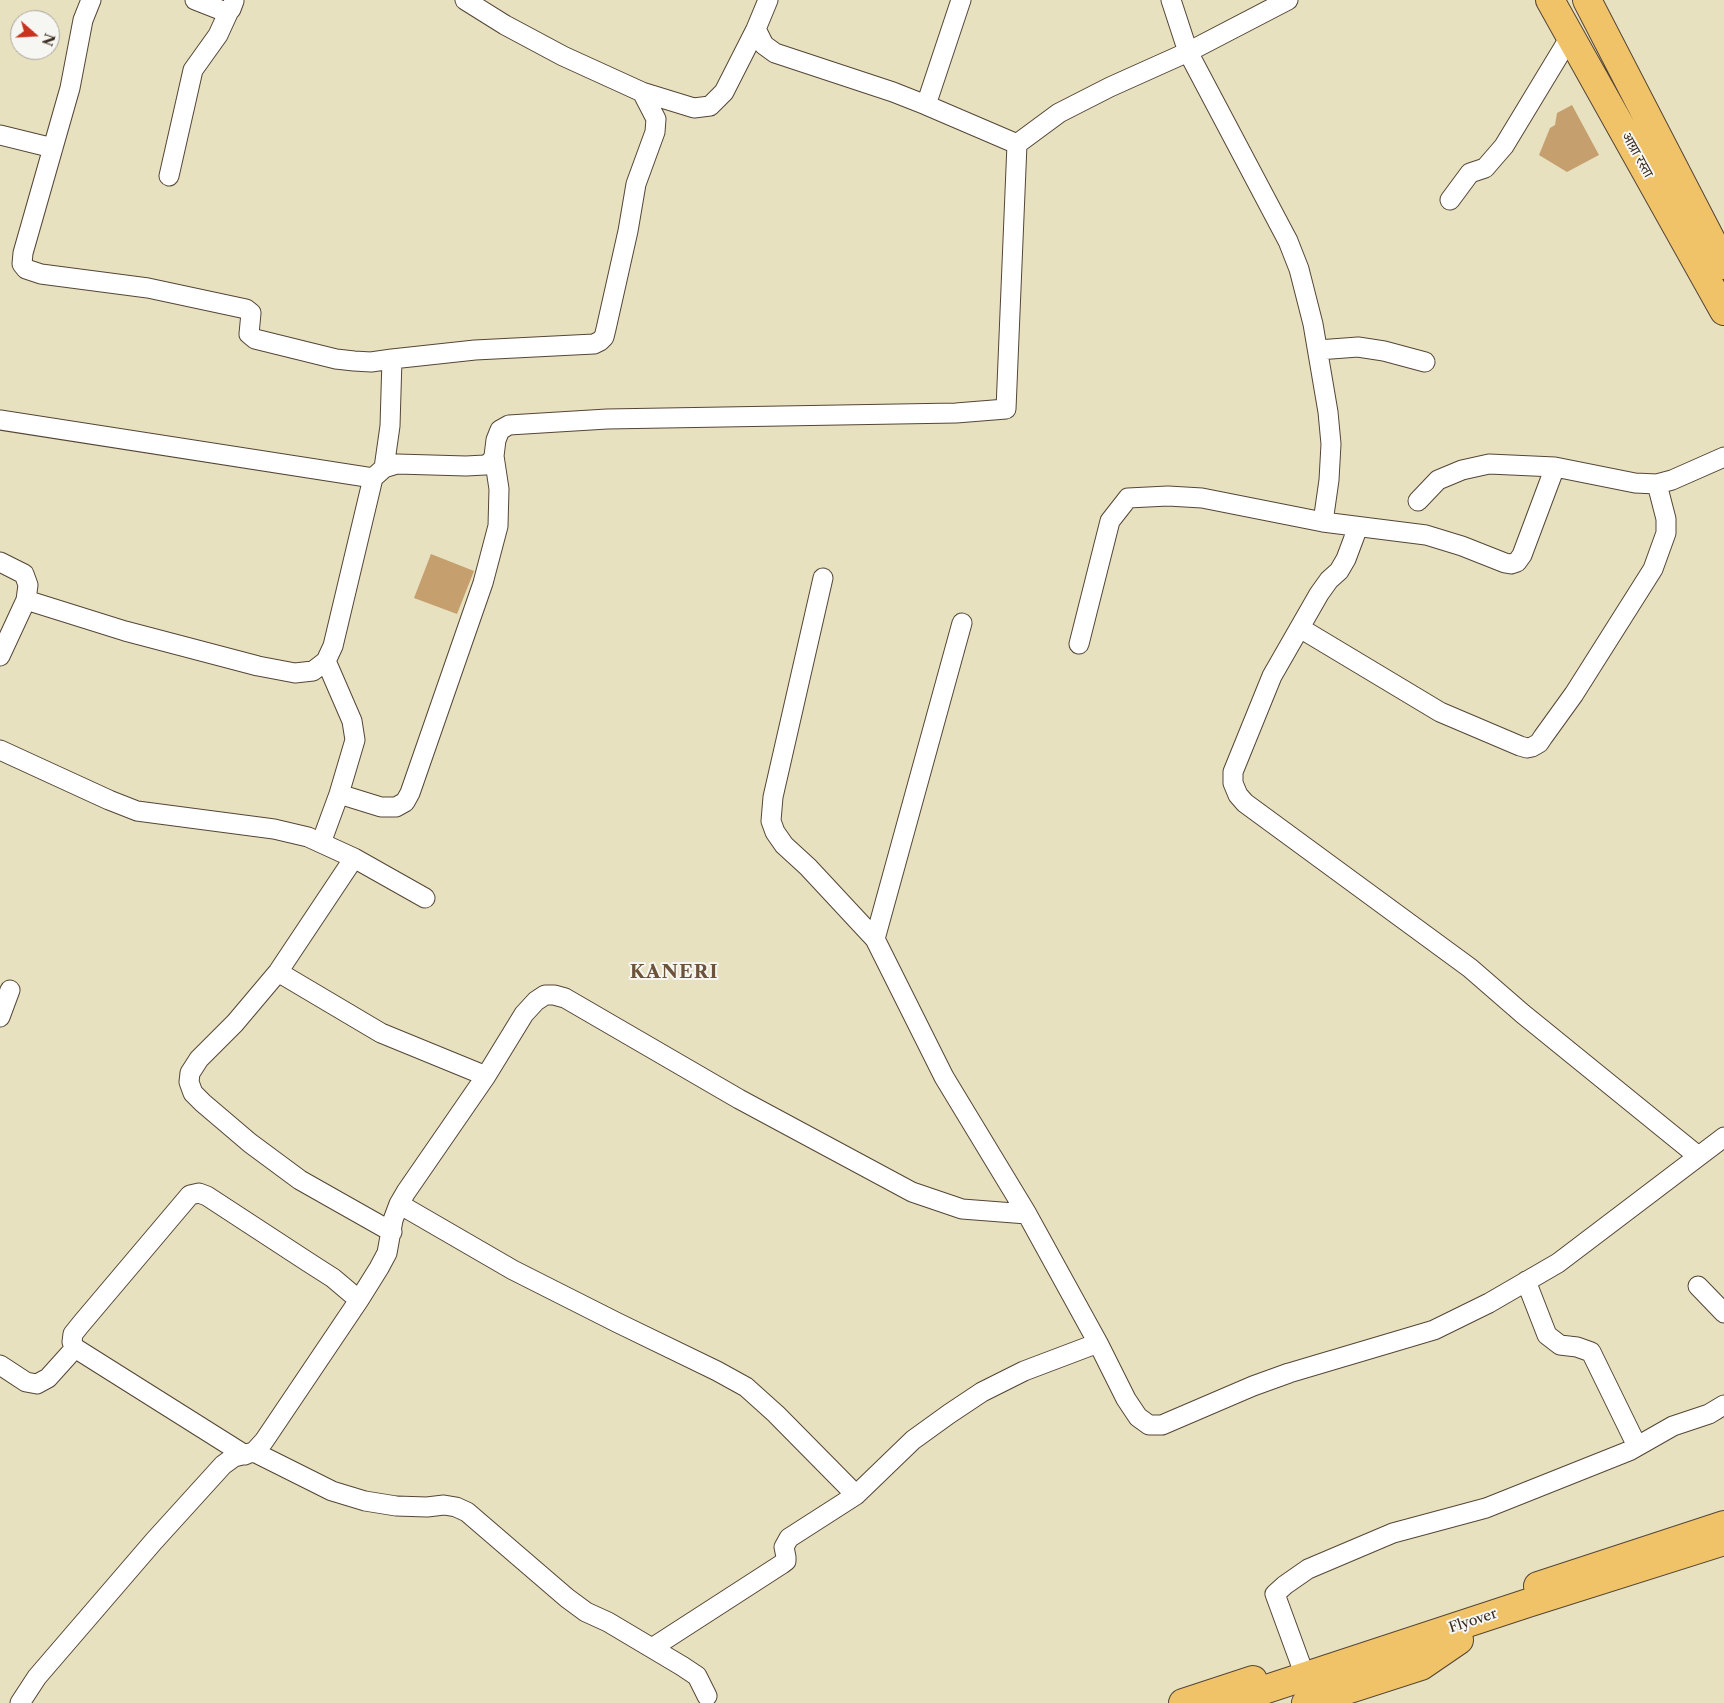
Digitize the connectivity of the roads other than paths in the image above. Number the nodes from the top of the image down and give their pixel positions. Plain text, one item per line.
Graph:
1 (91, 0) edge
2 (195, 0) edge
3 (465, 0) edge
4 (961, 0) edge
5 (1170, 0) edge
6 (1288, 0) edge
7 (1550, 0) edge
8 (1587, 0) edge
9 (763, 2) edge
10 (231, 6) edge
11 (756, 29) junction
12 (1570, 37) junction
13 (1188, 52) junction
14 (642, 92) junction
15 (926, 105) junction
16 (0, 135) edge
17 (1017, 144) junction
18 (53, 148) junction
19 (169, 176) dead end
20 (1450, 200) dead end
21 (1724, 265) edge
22 (1724, 311) edge
23 (1318, 350) junction
24 (392, 359) junction
25 (1425, 362) dead end
26 (0, 420) edge
27 (494, 456) junction
28 (1724, 457) edge
29 (1555, 467) junction
30 (379, 473) junction
31 (1656, 484) junction
32 (1418, 500) dead end
33 (1323, 522) junction
34 (1358, 526) junction
35 (0, 562) edge
36 (823, 578) dead end
37 (26, 600) junction
38 (962, 623) dead end
39 (1300, 628) junction
40 (1079, 644) dead end
41 (0, 656) edge
42 (326, 661) junction
43 (0, 750) edge
44 (339, 794) junction
45 (321, 843) junction
46 (354, 858) junction
47 (425, 898) dead end
48 (875, 939) junction
49 (278, 972) junction
50 (10, 990) dead end
51 (0, 1017) edge
52 (486, 1076) junction
53 (1724, 1137) edge
54 (1698, 1156) junction
55 (399, 1204) junction
56 (1027, 1214) junction
57 (392, 1232) junction
58 (1526, 1281) junction
59 (1698, 1286) dead end
60 (359, 1300) junction
61 (1724, 1313) edge
62 (1098, 1343) junction
63 (75, 1348) junction
64 (0, 1365) edge
65 (1724, 1405) edge
66 (1637, 1446) junction
67 (249, 1453) junction
68 (856, 1495) junction
69 (1724, 1525) edge
70 (1724, 1541) edge
71 (1724, 1554) edge
72 (1459, 1640) junction
73 (652, 1648) junction
74 (1300, 1665) junction
75 (707, 1696) dead end
76 (20, 1703) edge
77 (1183, 1703) edge
78 (1224, 1703) edge
79 (1262, 1703) edge
80 (1306, 1703) edge

1 - 18 street
2 - 10 street
3 - 14 street
4 - 15 street
5 - 13 street
6 - 13 street
7 - 12 main road, आग्रा रस्ता
8 - 21 main road
9 - 11 street
10 - 19 street
11 - 14 street
11 - 15 street
12 - 20 street
12 - 22 main road, आग्रा रस्ता
13 - 17 street
13 - 23 street
14 - 24 street
15 - 17 street
16 - 18 street
17 - 27 street
18 - 24 street
23 - 25 street
23 - 33 street
24 - 30 street
26 - 30 street
27 - 30 street
27 - 44 street
28 - 31 street
29 - 31 street
29 - 32 street
29 - 34 street
30 - 42 street
31 - 39 street
33 - 34 street
33 - 40 street
34 - 39 street
35 - 37 street
36 - 48 street
37 - 41 street
37 - 42 street
38 - 48 street
39 - 54 street
42 - 44 street
43 - 45 street
44 - 45 street
45 - 46 street
46 - 47 street
46 - 49 street
48 - 56 street
49 - 52 street
49 - 57 street
50 - 51 street
52 - 55 street
52 - 56 street
53 - 54 street
54 - 58 street
55 - 57 street
55 - 68 street
56 - 62 street
57 - 60 street
58 - 62 street
58 - 66 street
59 - 61 street
60 - 63 street
60 - 67 street
62 - 68 street
63 - 64 street
63 - 67 street
65 - 66 street
66 - 74 street
67 - 73 street
67 - 76 street
68 - 73 street
69 - 74 main road
70 - 78 main road, Flyover
71 - 72 main road, Flyover
72 - 79 main road, Flyover
72 - 80 main road
73 - 75 street
74 - 77 main road

